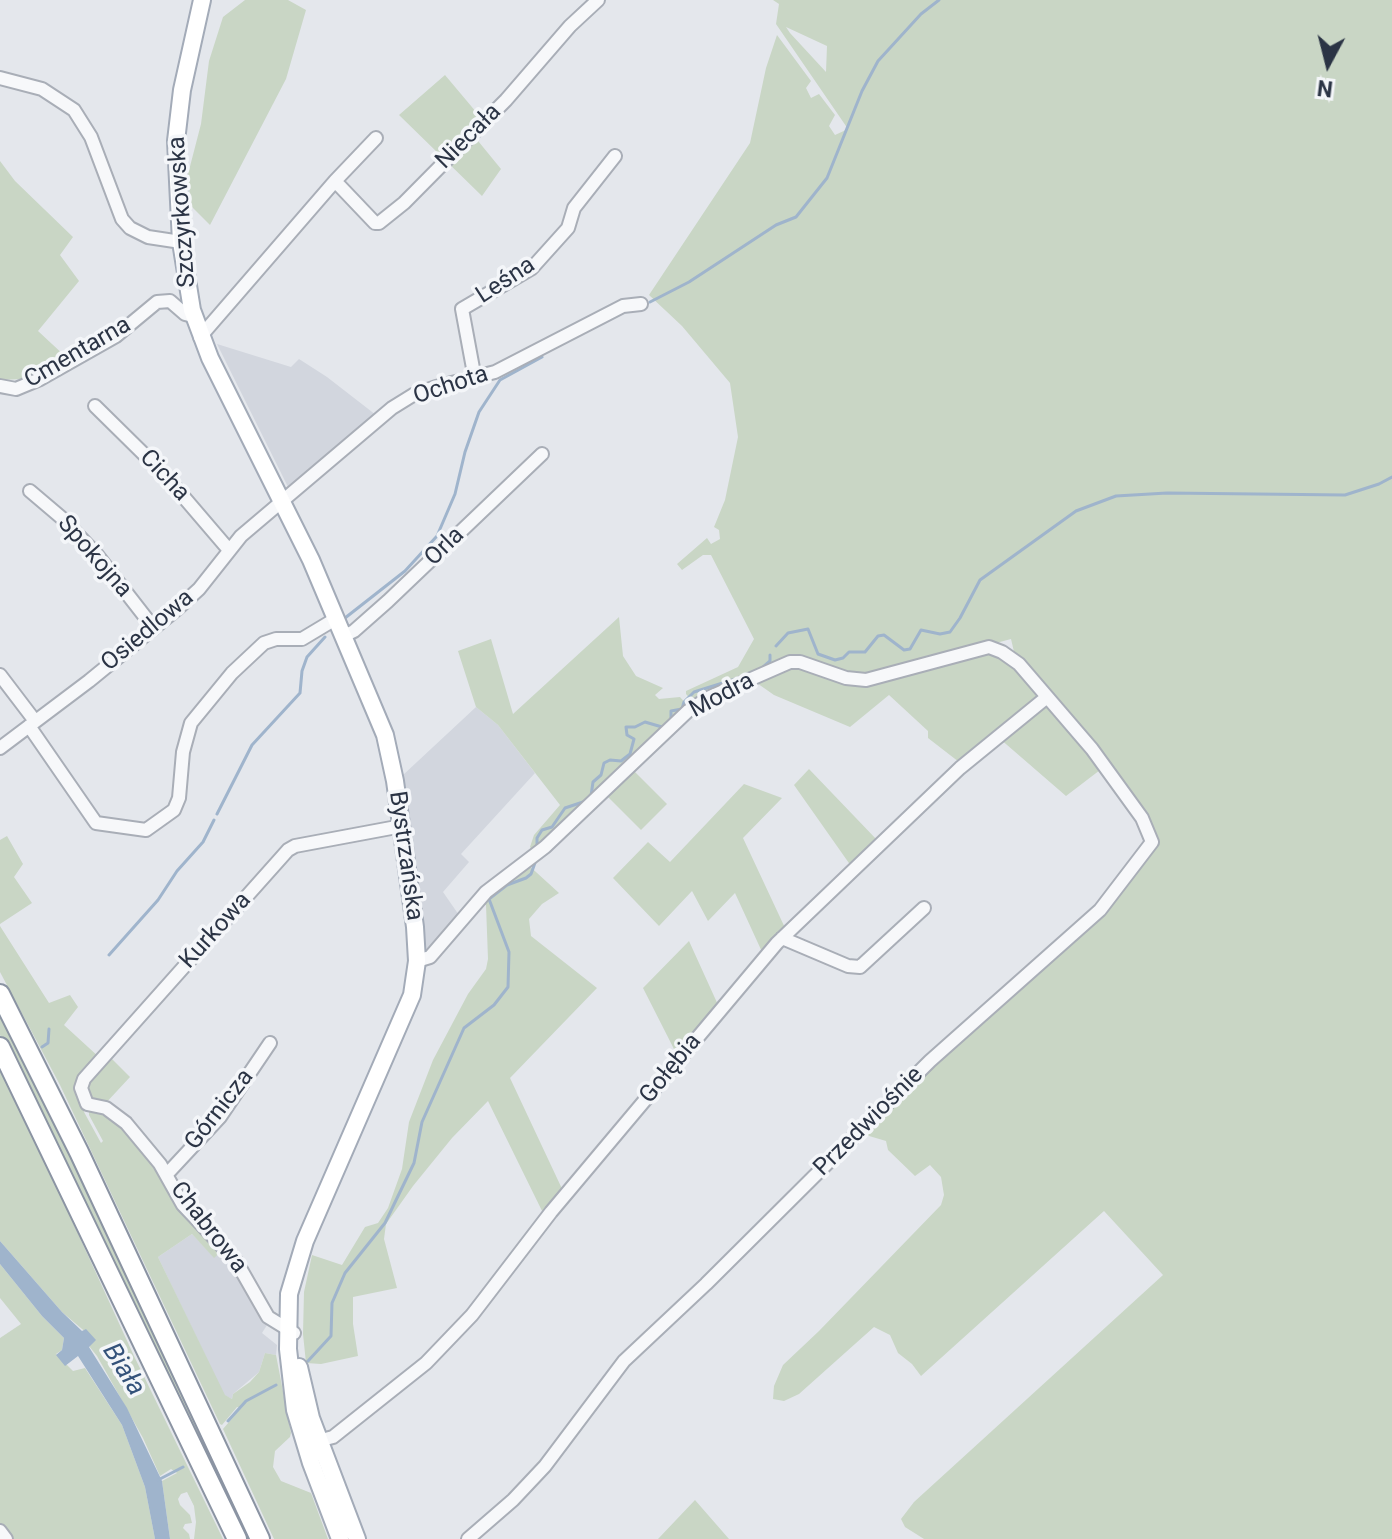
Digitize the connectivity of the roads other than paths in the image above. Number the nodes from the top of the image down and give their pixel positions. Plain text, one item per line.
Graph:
1 (202, 0) edge
2 (598, 0) edge
3 (0, 78) edge
4 (376, 138) dead end
5 (615, 156) dead end
6 (335, 181) junction
7 (181, 242) junction
8 (641, 304) dead end
9 (193, 316) junction
10 (200, 337) junction
11 (475, 379) junction
12 (0, 386) edge
13 (95, 406) dead end
14 (542, 454) dead end
15 (30, 491) dead end
16 (282, 501) junction
17 (229, 550) junction
18 (337, 618) junction
19 (153, 627) junction
20 (344, 636) junction
21 (0, 675) edge
22 (1047, 697) junction
23 (32, 724) junction
24 (0, 748) edge
25 (402, 826) junction
26 (924, 908) dead end
27 (782, 938) junction
28 (417, 961) junction
29 (0, 994) edge
30 (270, 1043) dead end
31 (0, 1047) edge
32 (87, 1104) joint
33 (167, 1174) junction
34 (292, 1332) junction
35 (312, 1442) junction
36 (213, 1491) junction
37 (0, 1531) edge
38 (6, 1539) edge
39 (228, 1539) edge
40 (237, 1539) edge
41 (260, 1539) edge
42 (340, 1539) edge
43 (357, 1539) edge
44 (468, 1539) edge

1 - 7 main road, Szczyrkowska
2 - 6 street, Niecała
3 - 7 street
4 - 6 street
5 - 11 street, Leśna
6 - 10 street
7 - 9 main road, Szczyrkowska
8 - 11 street, Ochota
9 - 10 main road, Szczyrkowska
9 - 12 street, Cmentarna
10 - 16 main road, Szczyrkowska
11 - 16 street, Ochota
13 - 17 street, Cicha
14 - 20 street, Orla
15 - 19 street, Spokojna
16 - 17 street, Osiedlowa
16 - 18 main road, Bystrzańska
17 - 19 street, Osiedlowa
18 - 20 main road, Bystrzańska
18 - 23 street
19 - 23 street, Osiedlowa
20 - 25 main road, Bystrzańska
21 - 23 street
22 - 27 street, Gołębia
22 - 28 street, Modra
22 - 44 street, Przedwiośnie
23 - 24 street, Osiedlowa
25 - 28 main road, Bystrzańska
25 - 32 street, Kurkowa
26 - 27 street
27 - 35 street, Gołębia
28 - 34 main road, Bystrzańska
29 - 41 highway
30 - 33 street, Górnicza
31 - 36 highway
32 - 33 street, Chabrowa
33 - 34 street, Chabrowa
34 - 35 main road, Bystrzańska
35 - 42 main road, Bystrzańska
35 - 43 main road, Bystrzańska
36 - 39 highway
36 - 40 highway
37 - 38 street

